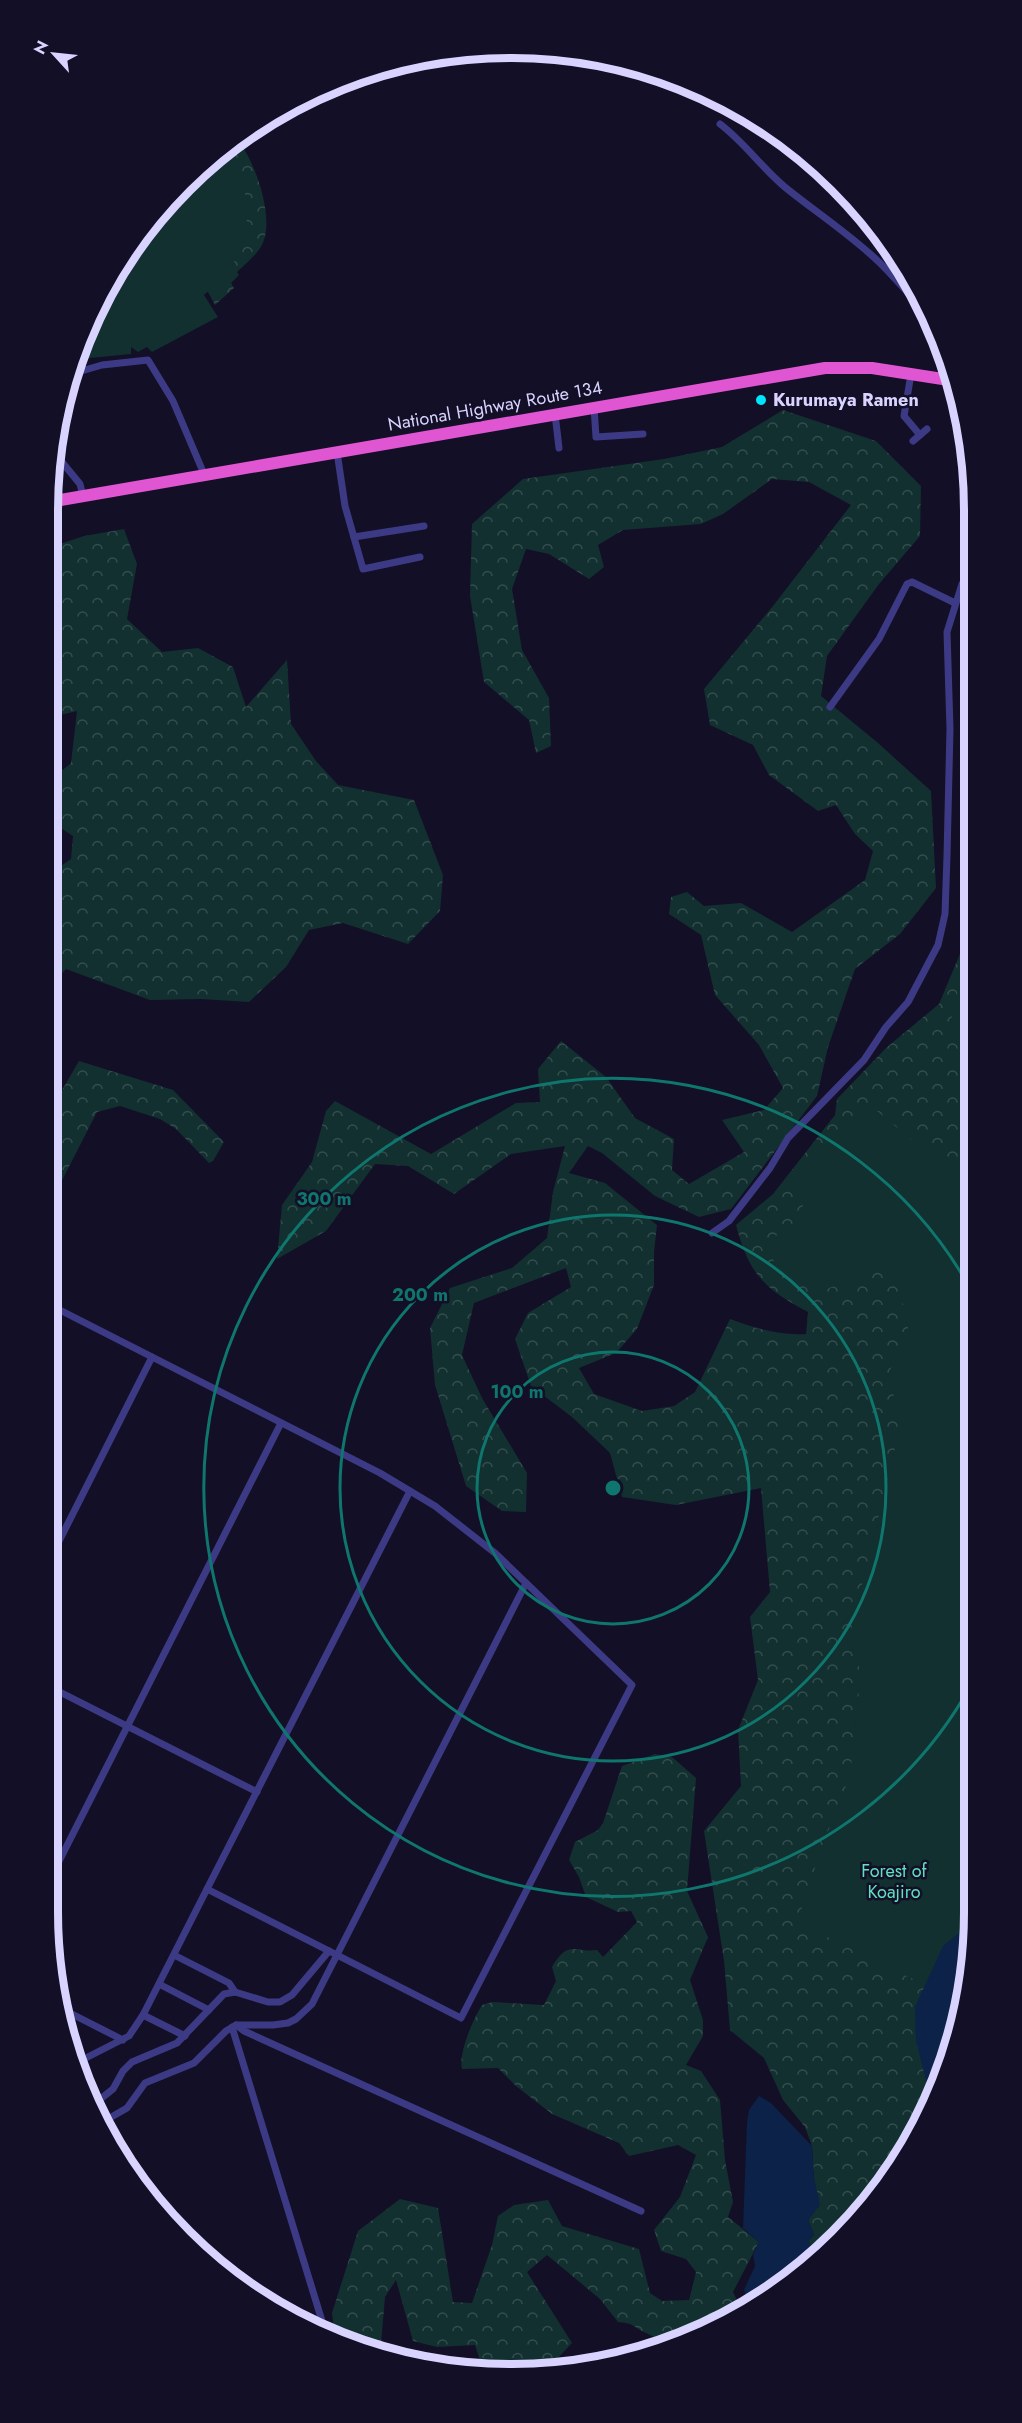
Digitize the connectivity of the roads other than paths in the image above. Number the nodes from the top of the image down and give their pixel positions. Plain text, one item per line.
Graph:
1 (720, 124) dead end
2 (907, 292) edge
3 (81, 371) edge
4 (911, 374) junction
5 (943, 379) edge
6 (594, 407) junction
7 (555, 414) junction
8 (927, 429) dead end
9 (643, 434) dead end
10 (920, 435) junction
11 (913, 441) dead end
12 (559, 448) dead end
13 (337, 452) junction
14 (61, 461) edge
15 (204, 474) junction
16 (83, 496) junction
17 (58, 500) edge
18 (424, 526) dead end
19 (354, 537) junction
20 (420, 557) dead end
21 (964, 584) edge
22 (955, 603) junction
23 (830, 707) dead end
24 (712, 1233) dead end
25 (58, 1309) edge
26 (153, 1357) junction
27 (281, 1423) junction
28 (410, 1491) junction
29 (58, 1543) edge
30 (526, 1583) junction
31 (58, 1691) edge
32 (127, 1726) junction
33 (257, 1792) junction
34 (58, 1863) edge
35 (207, 1889) junction
36 (333, 1953) junction
37 (174, 1955) junction
38 (159, 1984) junction
39 (235, 1992) junction
40 (209, 2010) junction
41 (70, 2013) edge
42 (143, 2015) junction
43 (234, 2026) junction
44 (185, 2036) junction
45 (123, 2040) junction
46 (84, 2059) edge
47 (100, 2100) edge
48 (109, 2119) edge
49 (641, 2211) dead end
50 (323, 2323) edge

1 - 2 street
3 - 15 street
4 - 5 highway, National Highway Route 134
4 - 6 highway, National Highway Route 134
4 - 10 street
6 - 7 highway, National Highway Route 134
6 - 9 street
7 - 12 street
7 - 13 highway, National Highway Route 134
8 - 10 street
10 - 11 street
13 - 15 highway, National Highway Route 134
13 - 19 street
14 - 16 street
15 - 16 highway, National Highway Route 134
16 - 17 highway, National Highway Route 134
18 - 19 street
19 - 20 street
21 - 22 street
22 - 23 street
22 - 24 street
25 - 26 street
26 - 27 street
26 - 29 street
27 - 28 street
27 - 32 street
28 - 30 street
28 - 33 street
30 - 36 street
30 - 36 street
31 - 32 street
32 - 33 street
32 - 34 street
33 - 35 street
35 - 36 street
35 - 37 street
36 - 39 street
36 - 43 street
37 - 38 street
37 - 39 street
38 - 40 street
38 - 42 street
39 - 40 street
40 - 44 street
41 - 45 street
42 - 44 street
42 - 45 street
43 - 48 street
43 - 49 street
43 - 50 street
44 - 47 street
45 - 46 street

